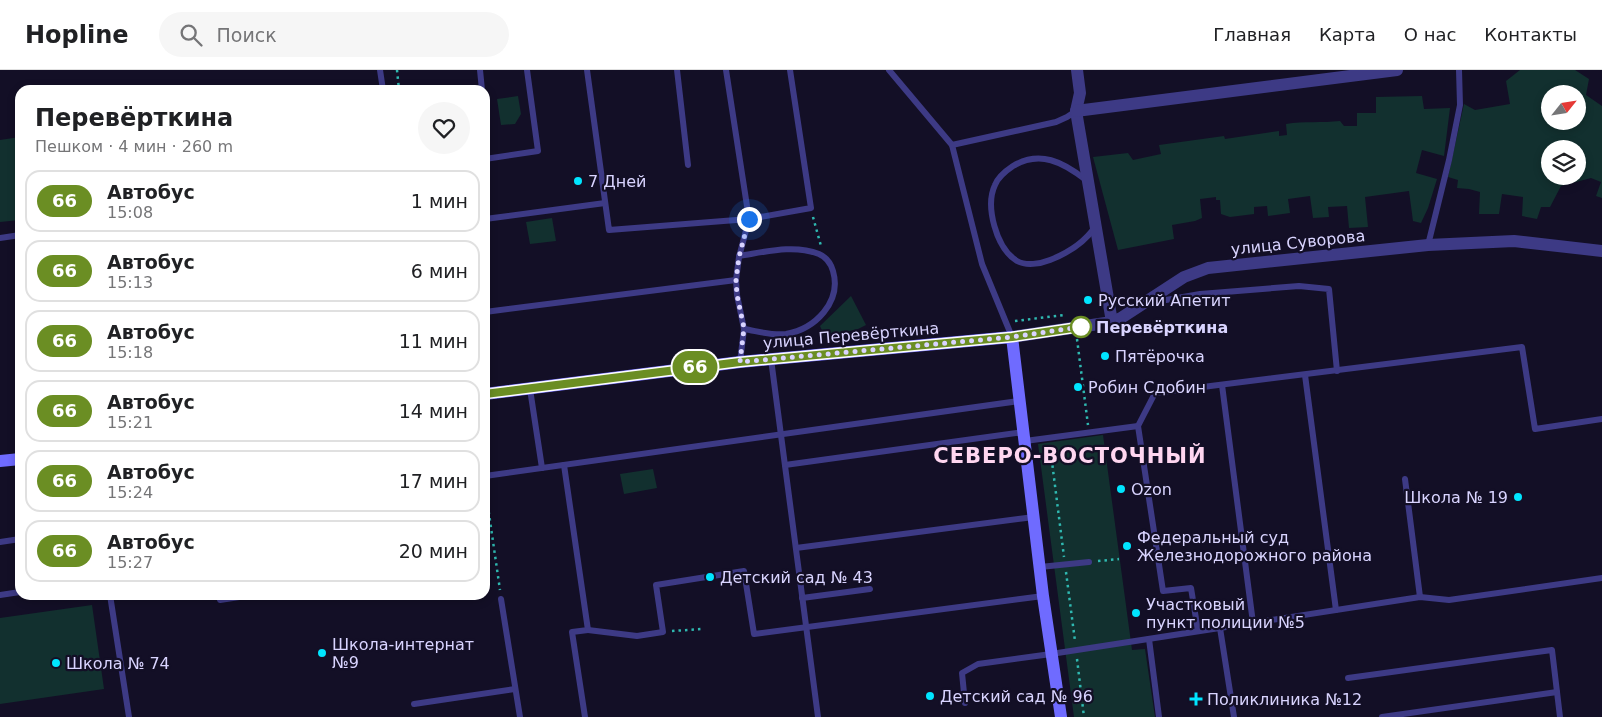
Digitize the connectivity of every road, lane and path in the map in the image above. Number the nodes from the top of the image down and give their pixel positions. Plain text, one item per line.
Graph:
1 (380, 70) edge
2 (397, 70) edge
3 (480, 70) edge
4 (527, 70) edge
5 (587, 70) edge
6 (677, 70) edge
7 (726, 70) edge
8 (790, 70) edge
9 (889, 70) edge
10 (1077, 70) edge
11 (1397, 70) edge
12 (1460, 70) edge
13 (1373, 71) edge
14 (382, 85) edge
15 (399, 85) edge
16 (482, 85) edge
17 (1076, 111) junction
18 (952, 145) junction
19 (490, 158) edge
20 (688, 165) dead end
21 (1088, 182) junction
22 (605, 203) junction
23 (811, 208) junction
24 (490, 218) edge
25 (749, 219) junction
26 (1096, 226) junction
27 (817, 233) dead end
28 (15, 236) edge
29 (0, 238) edge
30 (1428, 244) junction
31 (1602, 251) edge
32 (739, 256) junction
33 (736, 280) junction
34 (1143, 305) junction
35 (490, 311) edge
36 (1069, 315) dead end
37 (1006, 322) junction
38 (1112, 322) junction
39 (744, 328) junction
40 (1075, 328) junction
41 (1012, 337) junction
42 (771, 359) junction
43 (740, 362) junction
44 (1337, 371) junction
45 (1305, 375) junction
46 (1222, 385) junction
47 (530, 389) junction
48 (490, 393) edge
49 (1019, 401) junction
50 (1602, 419) edge
51 (1138, 426) junction
52 (1090, 433) junction
53 (781, 434) junction
54 (1024, 437) junction
55 (1049, 438) junction
56 (15, 460) edge
57 (0, 461) edge
58 (564, 465) junction
59 (785, 465) junction
60 (542, 468) junction
61 (490, 475) edge
62 (1405, 479) dead end
63 (1034, 517) junction
64 (490, 521) edge
65 (15, 540) edge
66 (0, 542) edge
67 (796, 548) junction
68 (1119, 559) dead end
69 (1089, 562) joint
70 (1065, 565) junction
71 (1040, 568) junction
72 (1602, 578) edge
73 (870, 589) dead end
74 (15, 592) edge
75 (0, 594) edge
76 (1043, 596) junction
77 (1420, 597) junction
78 (802, 598) junction
79 (501, 599) joint
80 (111, 600) edge
81 (1336, 610) junction
82 (1254, 623) junction
83 (806, 627) junction
84 (1220, 628) junction
85 (588, 630) junction
86 (702, 630) dead end
87 (663, 632) junction
88 (1198, 632) junction
89 (1149, 639) junction
90 (1076, 650) junction
91 (1051, 654) junction
92 (1348, 678) dead end
93 (515, 689) junction
94 (1557, 692) junction
95 (965, 703) dead end
96 (414, 704) dead end
97 (129, 717) edge
98 (520, 717) edge
99 (585, 717) edge
100 (818, 717) edge
101 (1060, 717) edge
102 (1084, 717) edge
103 (1160, 717) edge
104 (1234, 717) edge
105 (1382, 717) edge
106 (1560, 717) edge

1 - 14 lane
2 - 15 path
3 - 16 lane
4 - 19 lane
5 - 22 lane
6 - 20 lane
7 - 25 lane
8 - 23 lane
9 - 18 lane
10 - 17 street
11 - 13 street
12 - 30 lane
13 - 17 street
17 - 18 lane
17 - 21 street
18 - 37 lane
21 - 26 street
21 - 26 lane
22 - 24 lane
22 - 25 lane
23 - 25 lane
23 - 27 path
25 - 32 lane
26 - 38 street
28 - 29 lane
30 - 31 street, улица Суворова
30 - 34 street, улица Суворова
32 - 33 lane
32 - 39 lane
33 - 35 lane
33 - 39 lane
34 - 38 street, улица Суворова
34 - 44 lane
36 - 37 path
37 - 41 lane
38 - 40 street, улица Суворова
39 - 43 lane
40 - 41 street, улица Суворова
40 - 52 path
41 - 42 street, улица Перевёрткина
41 - 49 street
42 - 43 street, улица Перевёрткина
42 - 53 lane
43 - 47 street, улица Перевёрткина
44 - 45 lane
44 - 50 lane
45 - 46 lane
45 - 81 lane
46 - 51 lane
46 - 82 lane
47 - 48 street, улица Перевёрткина
47 - 60 lane
49 - 53 lane
49 - 54 street
51 - 52 lane
51 - 88 lane
52 - 55 lane
53 - 58 lane
53 - 59 lane
54 - 55 lane
54 - 59 lane
54 - 63 street
55 - 70 path
56 - 57 street
58 - 60 lane
58 - 85 lane
59 - 67 lane
60 - 61 lane
62 - 77 lane
63 - 67 lane
63 - 71 street
64 - 79 path
65 - 66 lane
67 - 78 lane
68 - 69 path
69 - 70 lane
70 - 71 lane
70 - 90 path
71 - 76 street
72 - 77 lane
73 - 78 lane
74 - 75 lane
76 - 83 lane
76 - 91 street
77 - 81 lane
78 - 83 lane
79 - 93 lane
80 - 97 lane
81 - 82 lane
82 - 84 lane
83 - 87 lane
83 - 100 lane
84 - 88 lane
84 - 104 lane
85 - 87 lane
85 - 99 lane
86 - 87 path
88 - 89 lane
89 - 90 lane
89 - 103 lane
90 - 91 lane
90 - 102 path
91 - 95 lane
91 - 101 street
92 - 94 lane
93 - 96 lane
93 - 98 lane
94 - 105 lane
94 - 106 lane

